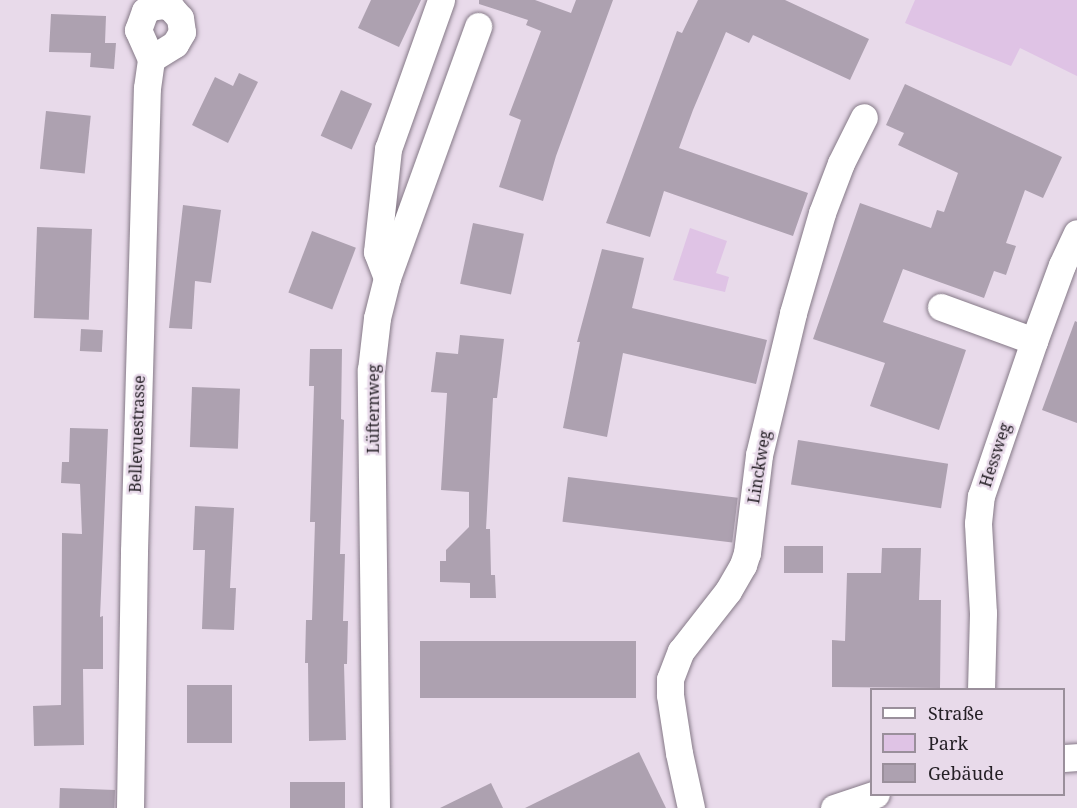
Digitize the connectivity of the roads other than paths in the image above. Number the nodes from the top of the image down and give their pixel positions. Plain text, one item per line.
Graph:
1 (441, 0) edge
2 (162, 2) edge
3 (478, 26) dead end
4 (864, 117) dead end
5 (1077, 233) edge
6 (387, 278) junction
7 (940, 307) dead end
8 (1034, 341) junction
9 (981, 688) edge
10 (873, 796) edge
11 (130, 808) edge
12 (376, 808) edge
13 (691, 808) edge
14 (834, 808) edge

1 - 6 street
2 - 11 street, Bellevuestrasse
3 - 6 street, Lüfternweg
4 - 13 street, Linckweg
5 - 8 street, Hessweg
6 - 12 street, Lüfternweg
7 - 8 street
8 - 9 street, Hessweg
10 - 14 street

